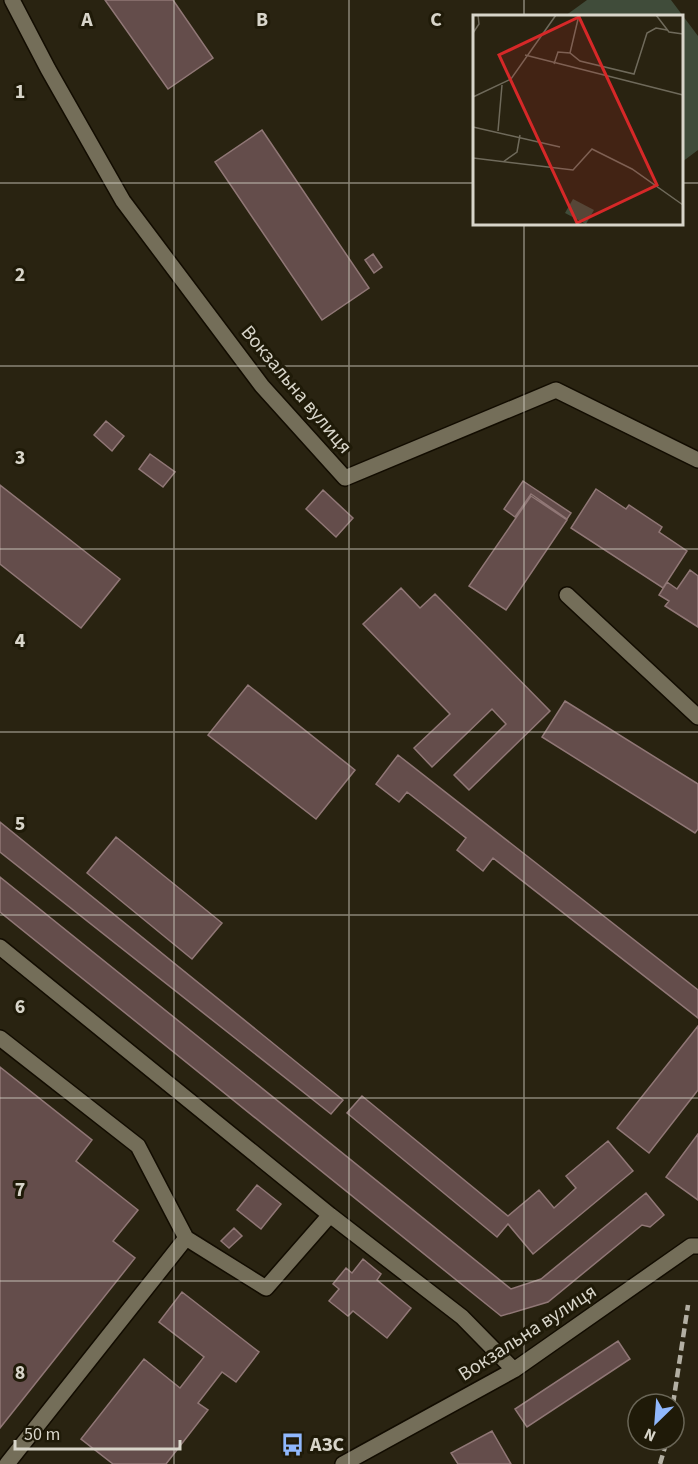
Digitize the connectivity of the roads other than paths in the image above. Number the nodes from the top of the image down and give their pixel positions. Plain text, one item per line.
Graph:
1 (12, 0) edge
2 (698, 460) edge
3 (567, 595) dead end
4 (698, 717) edge
5 (0, 947) edge
6 (0, 1038) edge
7 (330, 1215) junction
8 (186, 1238) junction
9 (698, 1246) edge
10 (514, 1370) junction
11 (7, 1464) edge
12 (343, 1464) edge

1 - 2 street, Вокзальна вулиця
3 - 4 street
5 - 7 street
6 - 8 street
7 - 8 street
7 - 10 street
8 - 11 street
9 - 10 street, Вокзальна вулиця
10 - 12 street, Вокзальна вулиця

